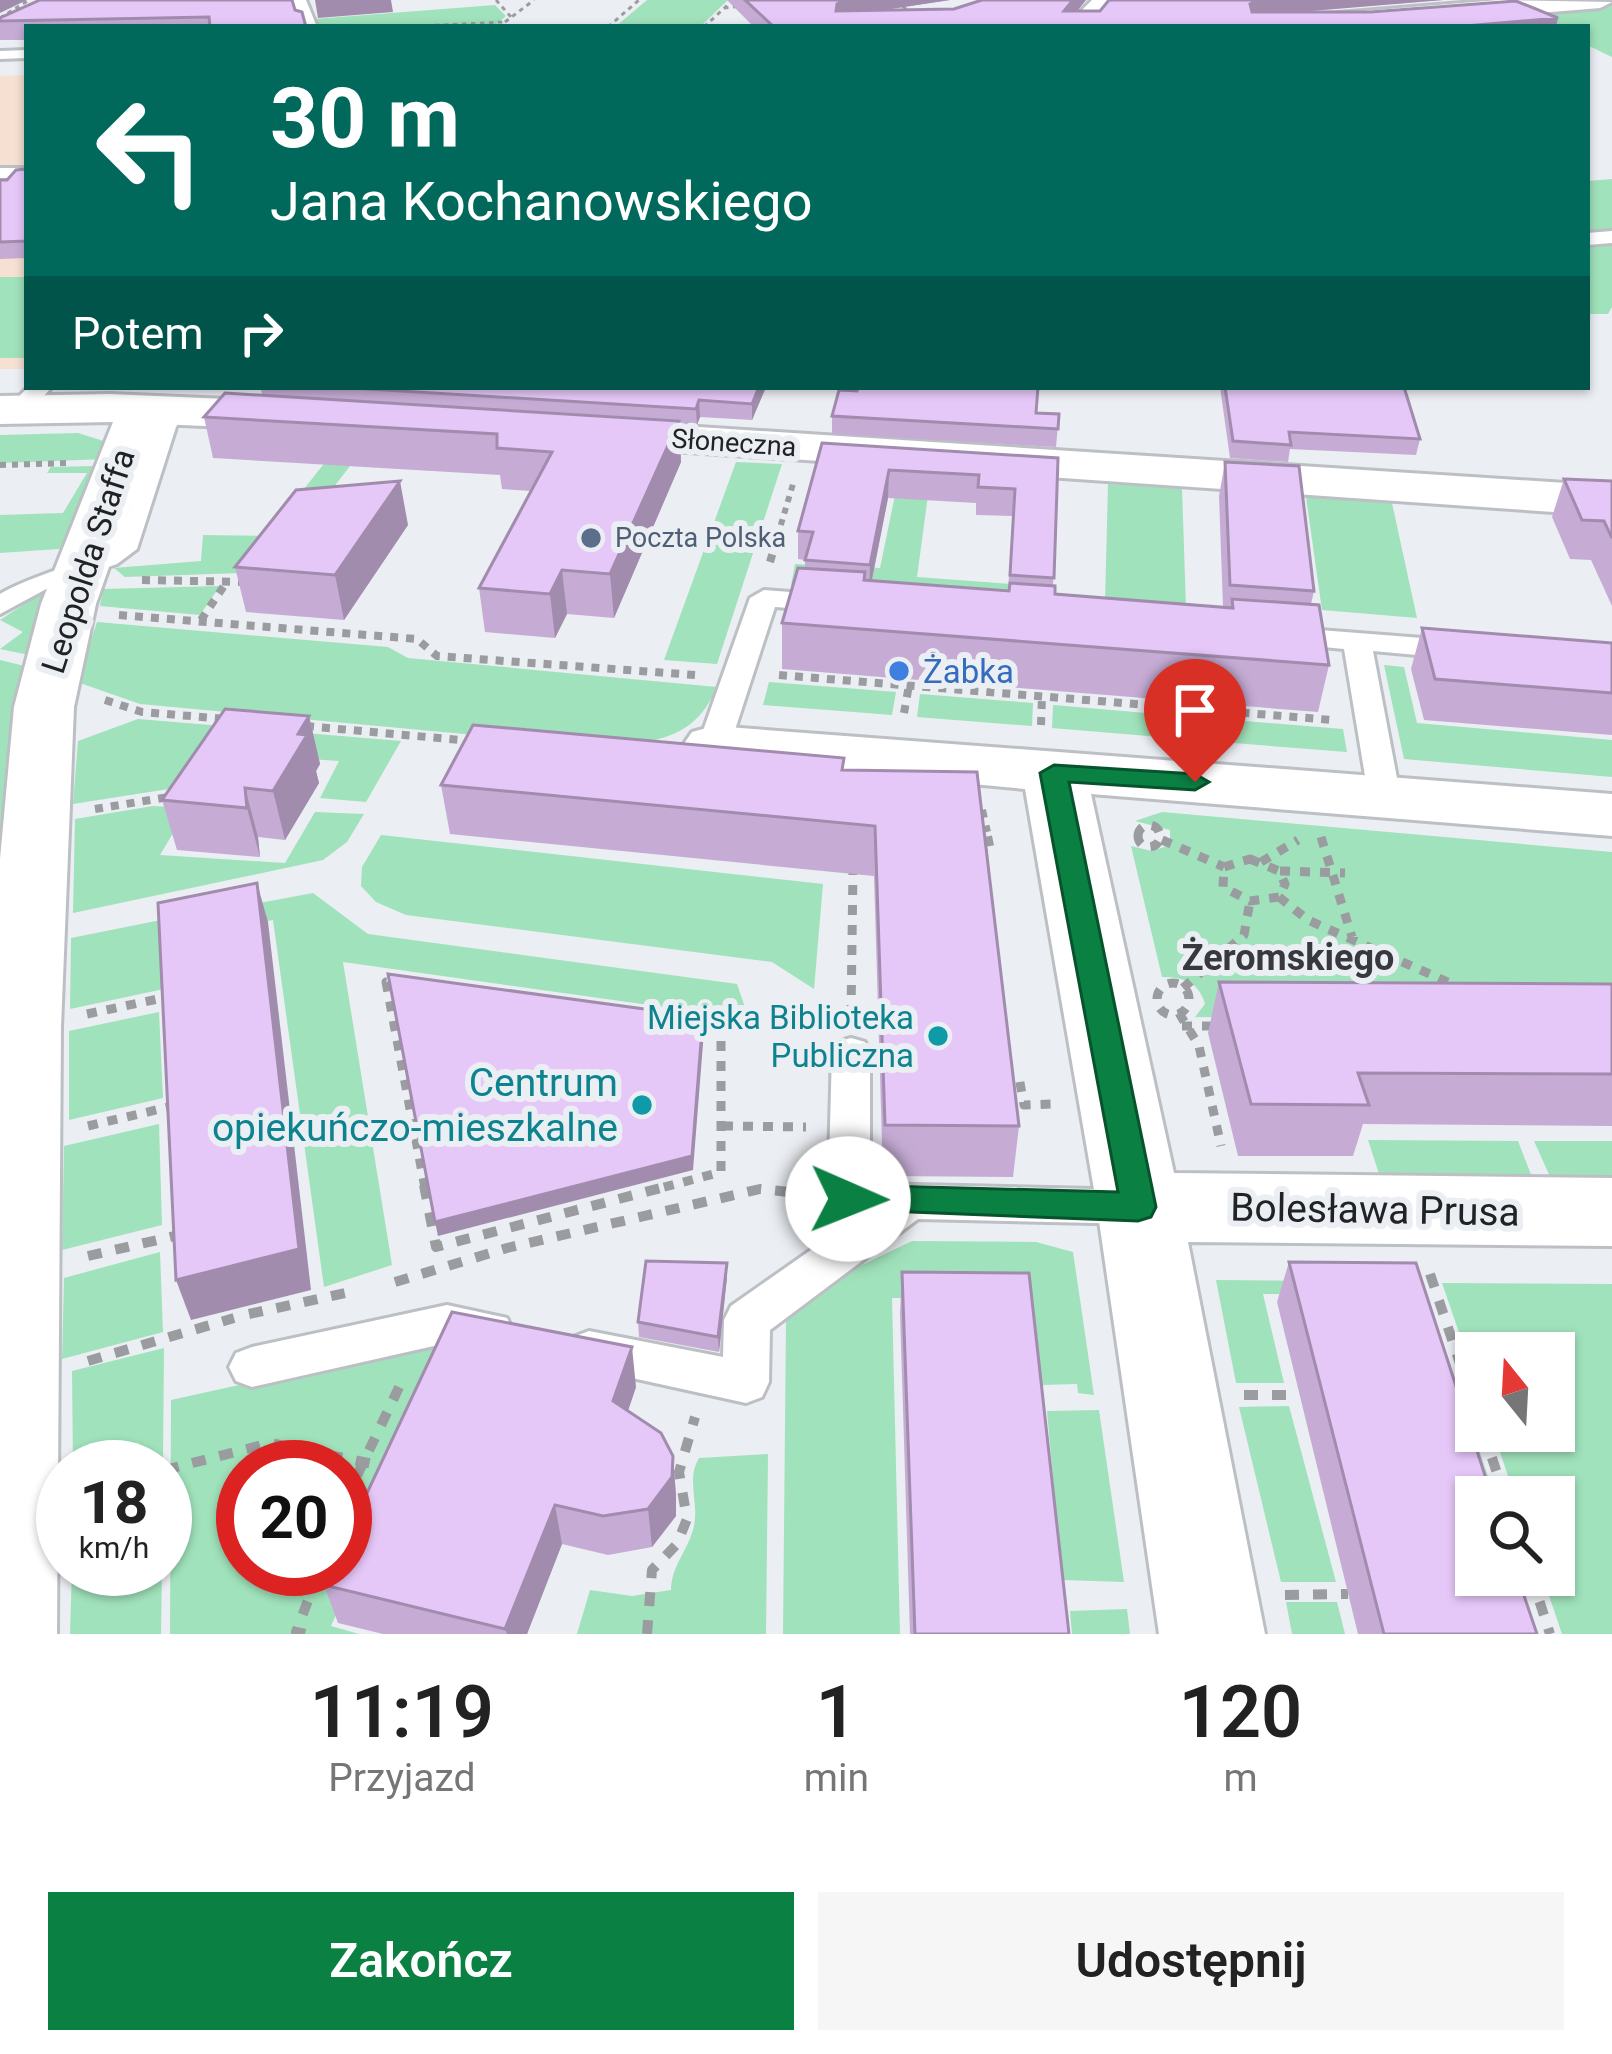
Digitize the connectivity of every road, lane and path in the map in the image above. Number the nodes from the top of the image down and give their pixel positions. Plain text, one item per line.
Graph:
1 (12, 0) edge
2 (29, 0) edge
3 (39, 0) edge
4 (496, 0) edge
5 (534, 0) edge
6 (639, 0) edge
7 (733, 0) edge
8 (896, 0) edge
9 (1108, 0) edge
10 (1600, 0) edge
11 (744, 6) edge
12 (14, 7) junction
13 (724, 8) junction
14 (24, 12) edge
15 (6, 16) edge
16 (512, 17) junction
17 (932, 18) edge
18 (918, 20) junction
19 (505, 22) junction
20 (902, 22) edge
21 (463, 24) edge
22 (503, 24) edge
23 (611, 24) edge
24 (707, 24) edge
25 (916, 24) edge
26 (1081, 24) edge
27 (1300, 24) edge
28 (22, 401) edge
29 (139, 418) edge
30 (332, 418) edge
31 (546, 431) edge
32 (804, 448) junction
33 (45, 464) junction
34 (0, 465) edge
35 (38, 473) dead end
36 (1612, 500) edge
37 (228, 580) junction
38 (267, 584) edge
39 (55, 588) edge
40 (764, 598) junction
41 (859, 605) edge
42 (201, 621) junction
43 (1262, 634) edge
44 (1358, 641) junction
45 (1496, 653) edge
46 (661, 672) dead end
47 (785, 676) edge
48 (909, 686) junction
49 (1181, 707) junction
50 (905, 709) dead end
51 (142, 712) dead end
52 (1323, 719) dead end
53 (235, 720) edge
54 (281, 724) edge
55 (1046, 730) junction
56 (1182, 730) dead end
57 (490, 743) edge
58 (715, 745) joint
59 (1384, 794) junction
60 (187, 798) edge
61 (977, 808) edge
62 (1612, 815) edge
63 (37, 818) junction
64 (1321, 835) dead end
65 (1162, 840) dead end
66 (976, 854) edge
67 (854, 857) edge
68 (1224, 867) junction
69 (1279, 871) junction
70 (1332, 872) junction
71 (1346, 873) dead end
72 (1279, 897) junction
73 (1250, 901) junction
74 (1352, 937) dead end
75 (1183, 988) junction
76 (1471, 992) edge
77 (174, 995) edge
78 (851, 1007) dead end
79 (1179, 1012) junction
80 (1182, 1026) junction
81 (1228, 1026) edge
82 (23, 1027) junction
83 (850, 1052) dead end
84 (1001, 1077) edge
85 (1048, 1082) dead end
86 (180, 1104) edge
87 (1051, 1104) junction
88 (723, 1126) junction
89 (849, 1127) junction
90 (20, 1140) junction
91 (848, 1199) junction
92 (910, 1201) junction
93 (1105, 1205) junction
94 (1235, 1208) junction
95 (1407, 1210) junction
96 (1612, 1212) edge
97 (186, 1233) edge
98 (16, 1274) junction
99 (385, 1286) dead end
100 (365, 1292) dead end
101 (447, 1324) junction
102 (1455, 1350) edge
103 (75, 1365) dead end
104 (252, 1366) dead end
105 (708, 1374) junction
106 (371, 1440) edge
107 (372, 1464) edge
108 (407, 1471) edge
109 (310, 1596) edge
110 (1538, 1596) edge
111 (4, 1634) edge
112 (305, 1634) edge
113 (647, 1634) edge
114 (1212, 1634) edge
115 (1550, 1634) edge

1 - 12 path
2 - 12 path
3 - 14 path
4 - 16 path
5 - 16 path
6 - 23 path
7 - 13 path
8 - 18 path
9 - 26 street
10 - 27 street
11 - 13 path
12 - 15 path
13 - 24 path
16 - 19 path
17 - 18 path
18 - 20 path
18 - 25 path
19 - 21 path
19 - 22 path
28 - 29 street
29 - 30 street
29 - 33 path
29 - 39 street, Leopolda Staffa
31 - 32 street, Słoneczna
32 - 36 street, Słoneczna
32 - 40 path
33 - 34 path
33 - 35 path
37 - 38 path
37 - 39 path
37 - 42 path
39 - 42 path
39 - 63 street, Leopolda Staffa
40 - 41 lane
40 - 58 lane
42 - 46 path
43 - 44 lane
44 - 45 lane
44 - 59 lane
47 - 48 path
48 - 50 path
48 - 55 path
49 - 52 path
49 - 55 path
49 - 56 path
51 - 53 path
54 - 57 path
55 - 58 street
55 - 59 street
55 - 93 street
59 - 62 street
60 - 63 path
61 - 66 path
63 - 82 street, Leopolda Staffa
64 - 70 path
65 - 68 path
67 - 78 path
68 - 69 path
68 - 73 path
69 - 70 path
69 - 72 path
70 - 71 path
70 - 74 path
72 - 73 path
72 - 76 path
73 - 75 path
75 - 79 path
75 - 79 path
77 - 82 path
79 - 80 path
80 - 81 path
80 - 94 path
82 - 90 street, Leopolda Staffa
83 - 89 lane
84 - 87 path
85 - 87 path
86 - 90 path
87 - 93 path
88 - 88 path
88 - 89 path
89 - 91 lane
90 - 98 street, Leopolda Staffa
91 - 92 lane
91 - 99 path
92 - 93 lane
92 - 105 lane
93 - 94 street, Bolesława Prusa
93 - 114 street
94 - 95 street, Bolesława Prusa
95 - 96 street, Bolesława Prusa
95 - 102 path
97 - 98 path
98 - 111 street, Leopolda Staffa
100 - 103 path
101 - 104 lane
101 - 105 lane
101 - 106 path
105 - 113 path
107 - 108 path
109 - 112 path
110 - 115 path

